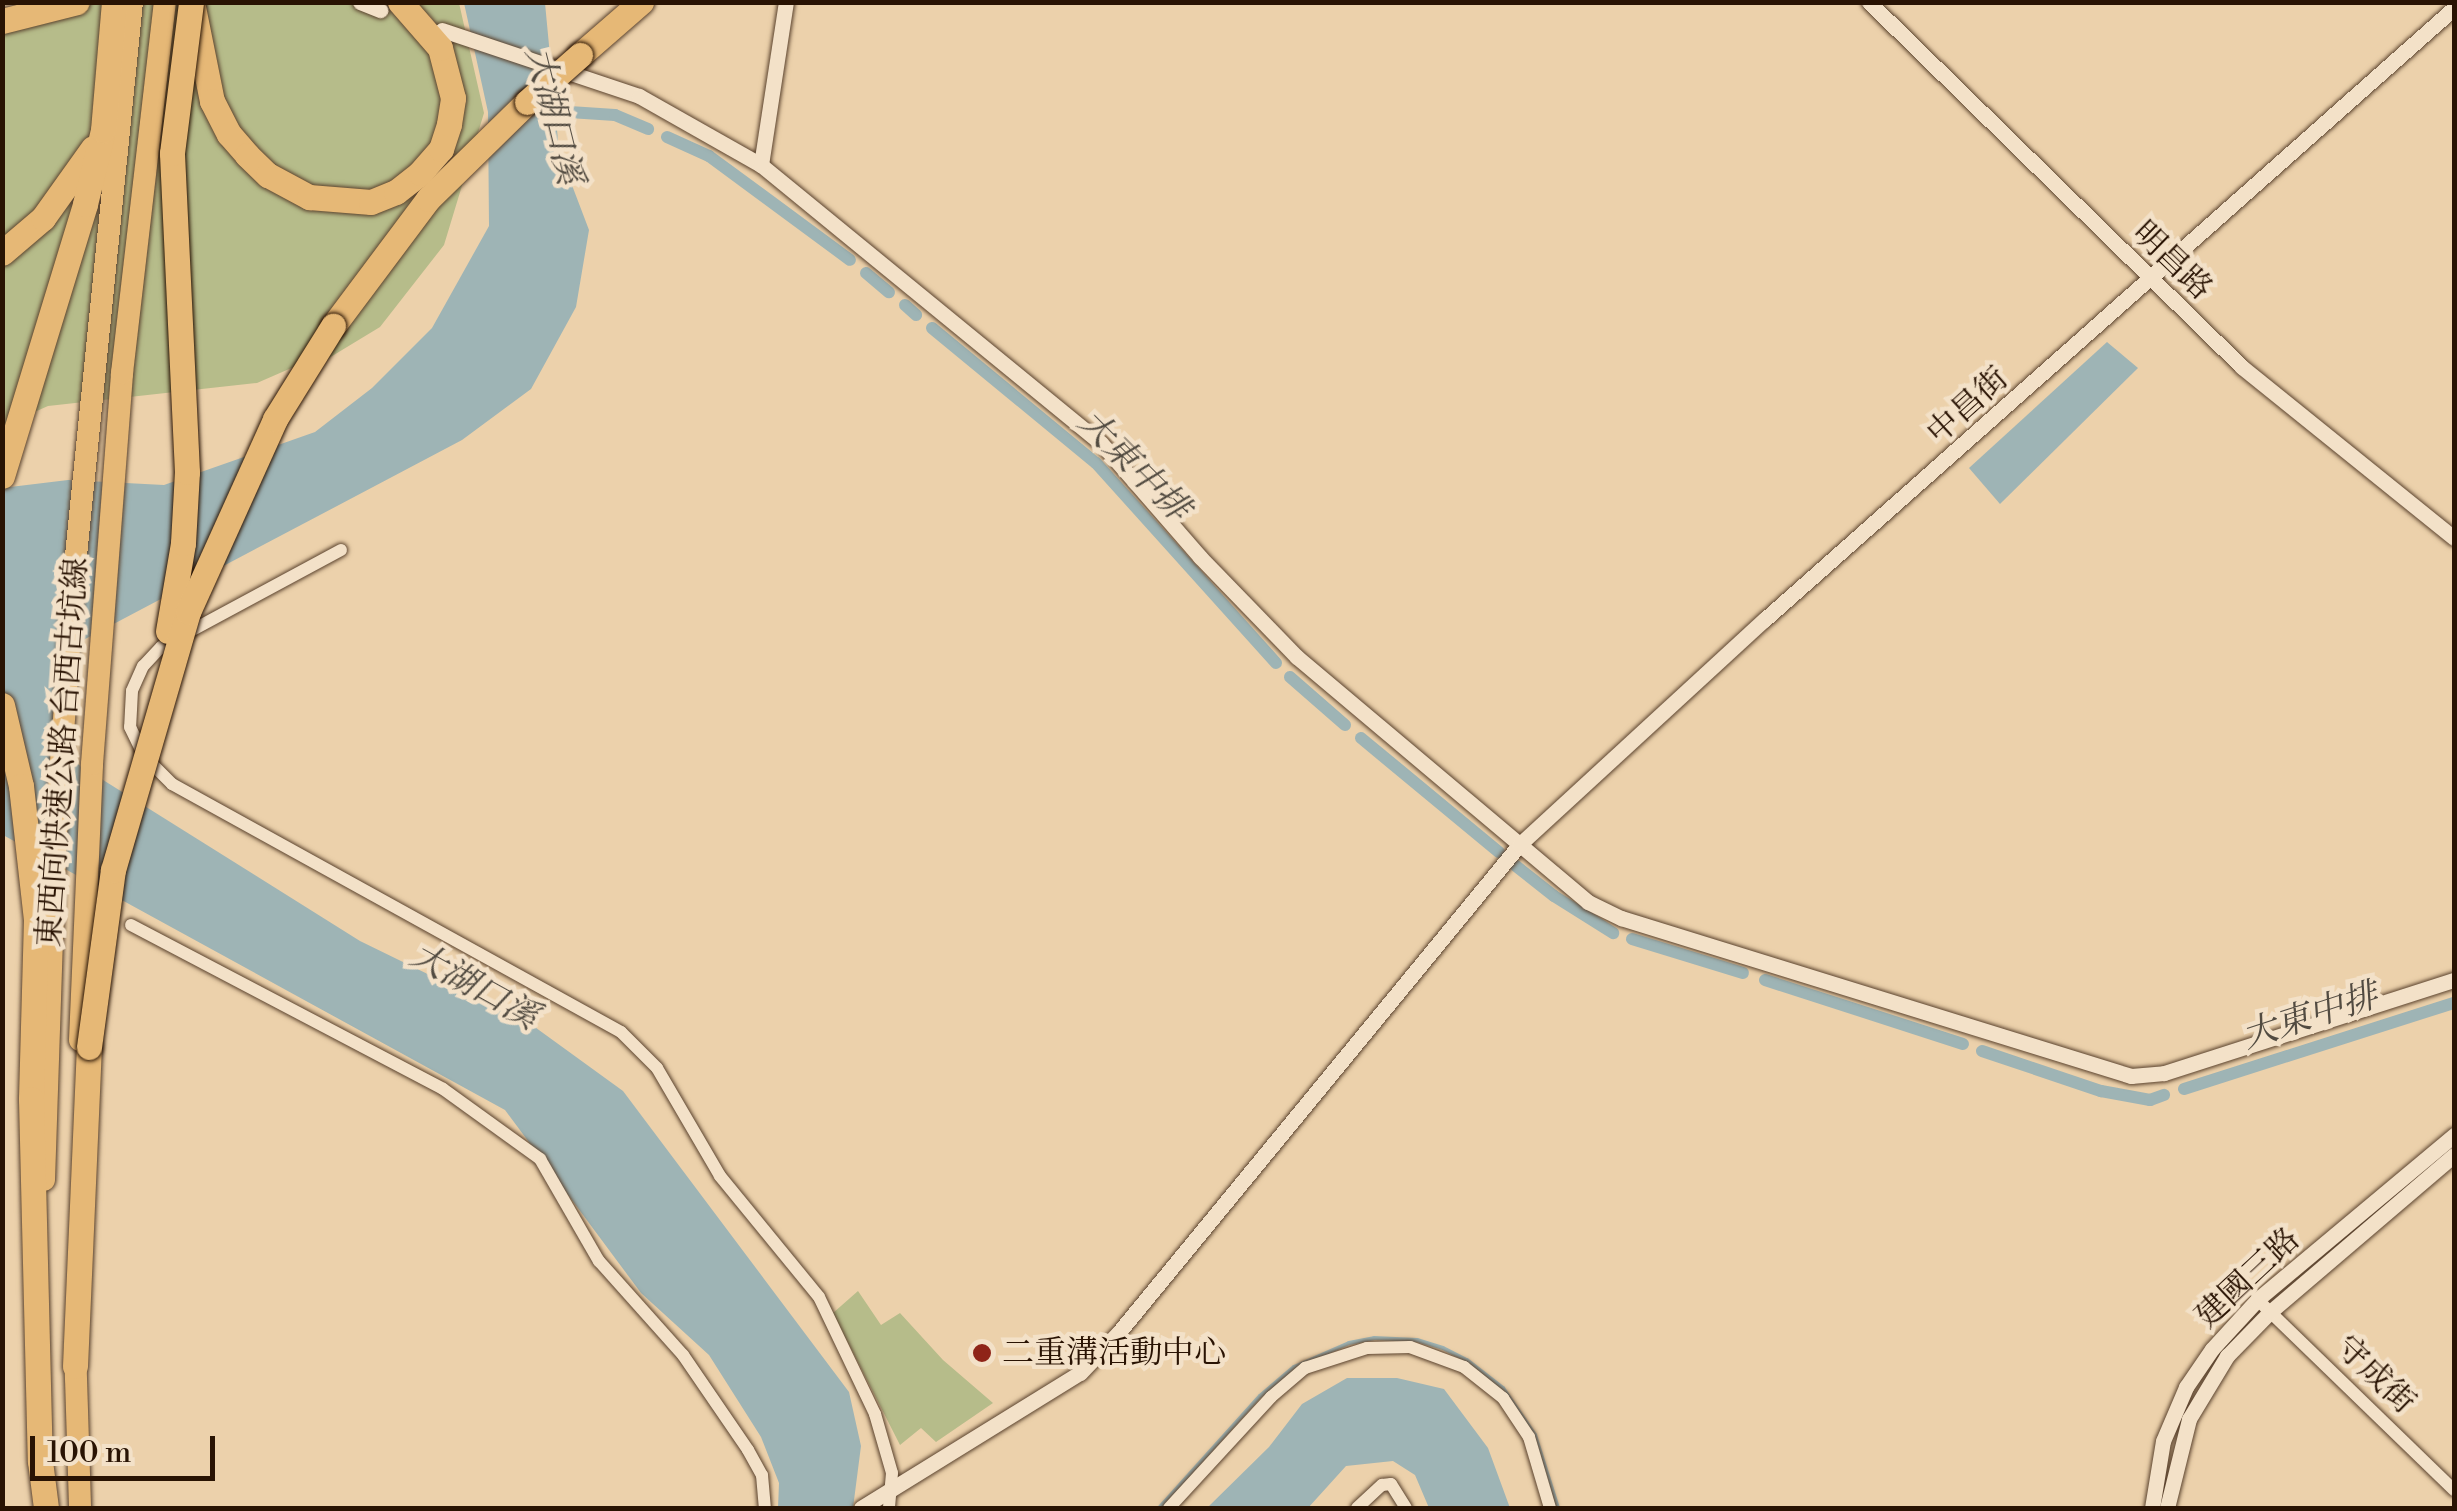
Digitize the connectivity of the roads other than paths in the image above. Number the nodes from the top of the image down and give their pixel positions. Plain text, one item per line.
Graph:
1 (53, 2) edge
2 (76, 2) edge
3 (114, 2) edge
4 (132, 2) edge
5 (165, 2) edge
6 (191, 2) edge
7 (360, 2) edge
8 (786, 2) edge
9 (1869, 2) edge
10 (390, 6) edge
11 (637, 6) edge
12 (2454, 8) edge
13 (2, 18) edge
14 (444, 37) junction
15 (102, 130) junction
16 (760, 165) junction
17 (2, 252) edge
18 (2151, 279) junction
19 (2, 476) edge
20 (2454, 538) edge
21 (341, 550) dead end
22 (4, 715) edge
23 (143, 758) junction
24 (1519, 846) junction
25 (131, 925) dead end
26 (2454, 980) edge
27 (84, 1046) junction
28 (2454, 1134) edge
29 (2454, 1155) edge
30 (2264, 1306) junction
31 (74, 1366) joint
32 (891, 1490) junction
33 (2454, 1490) edge
34 (875, 1505) edge
35 (48, 1508) edge
36 (80, 1508) edge
37 (765, 1508) edge
38 (1170, 1508) edge
39 (1357, 1508) edge
40 (1406, 1508) edge
41 (1550, 1508) edge
42 (2152, 1508) edge
43 (2167, 1508) edge

1 - 13 highway
2 - 13 highway
3 - 15 highway
4 - 35 highway, 東西向快速公路 台西古坑線
5 - 27 highway, 東西向快速公路 台西古坑線
6 - 14 highway
6 - 23 highway, bridge
7 - 10 street
8 - 16 street
9 - 18 street, 明昌路
10 - 14 highway
11 - 23 highway, bridge
12 - 18 street, 中昌街
14 - 16 street
15 - 17 highway
15 - 19 highway
16 - 24 street
18 - 20 street, 明昌路
18 - 24 street, 中昌街
21 - 32 street
22 - 35 highway
23 - 27 highway, bridge
24 - 26 street
24 - 32 street, 中昌街
25 - 37 street
27 - 31 highway
28 - 30 street, 建國三路
29 - 30 street, 建國三路
30 - 33 street, 守成街
30 - 42 street, 建國三路
30 - 43 street, 建國三路
31 - 36 highway
32 - 34 street, 中昌街
38 - 41 street
39 - 40 street

